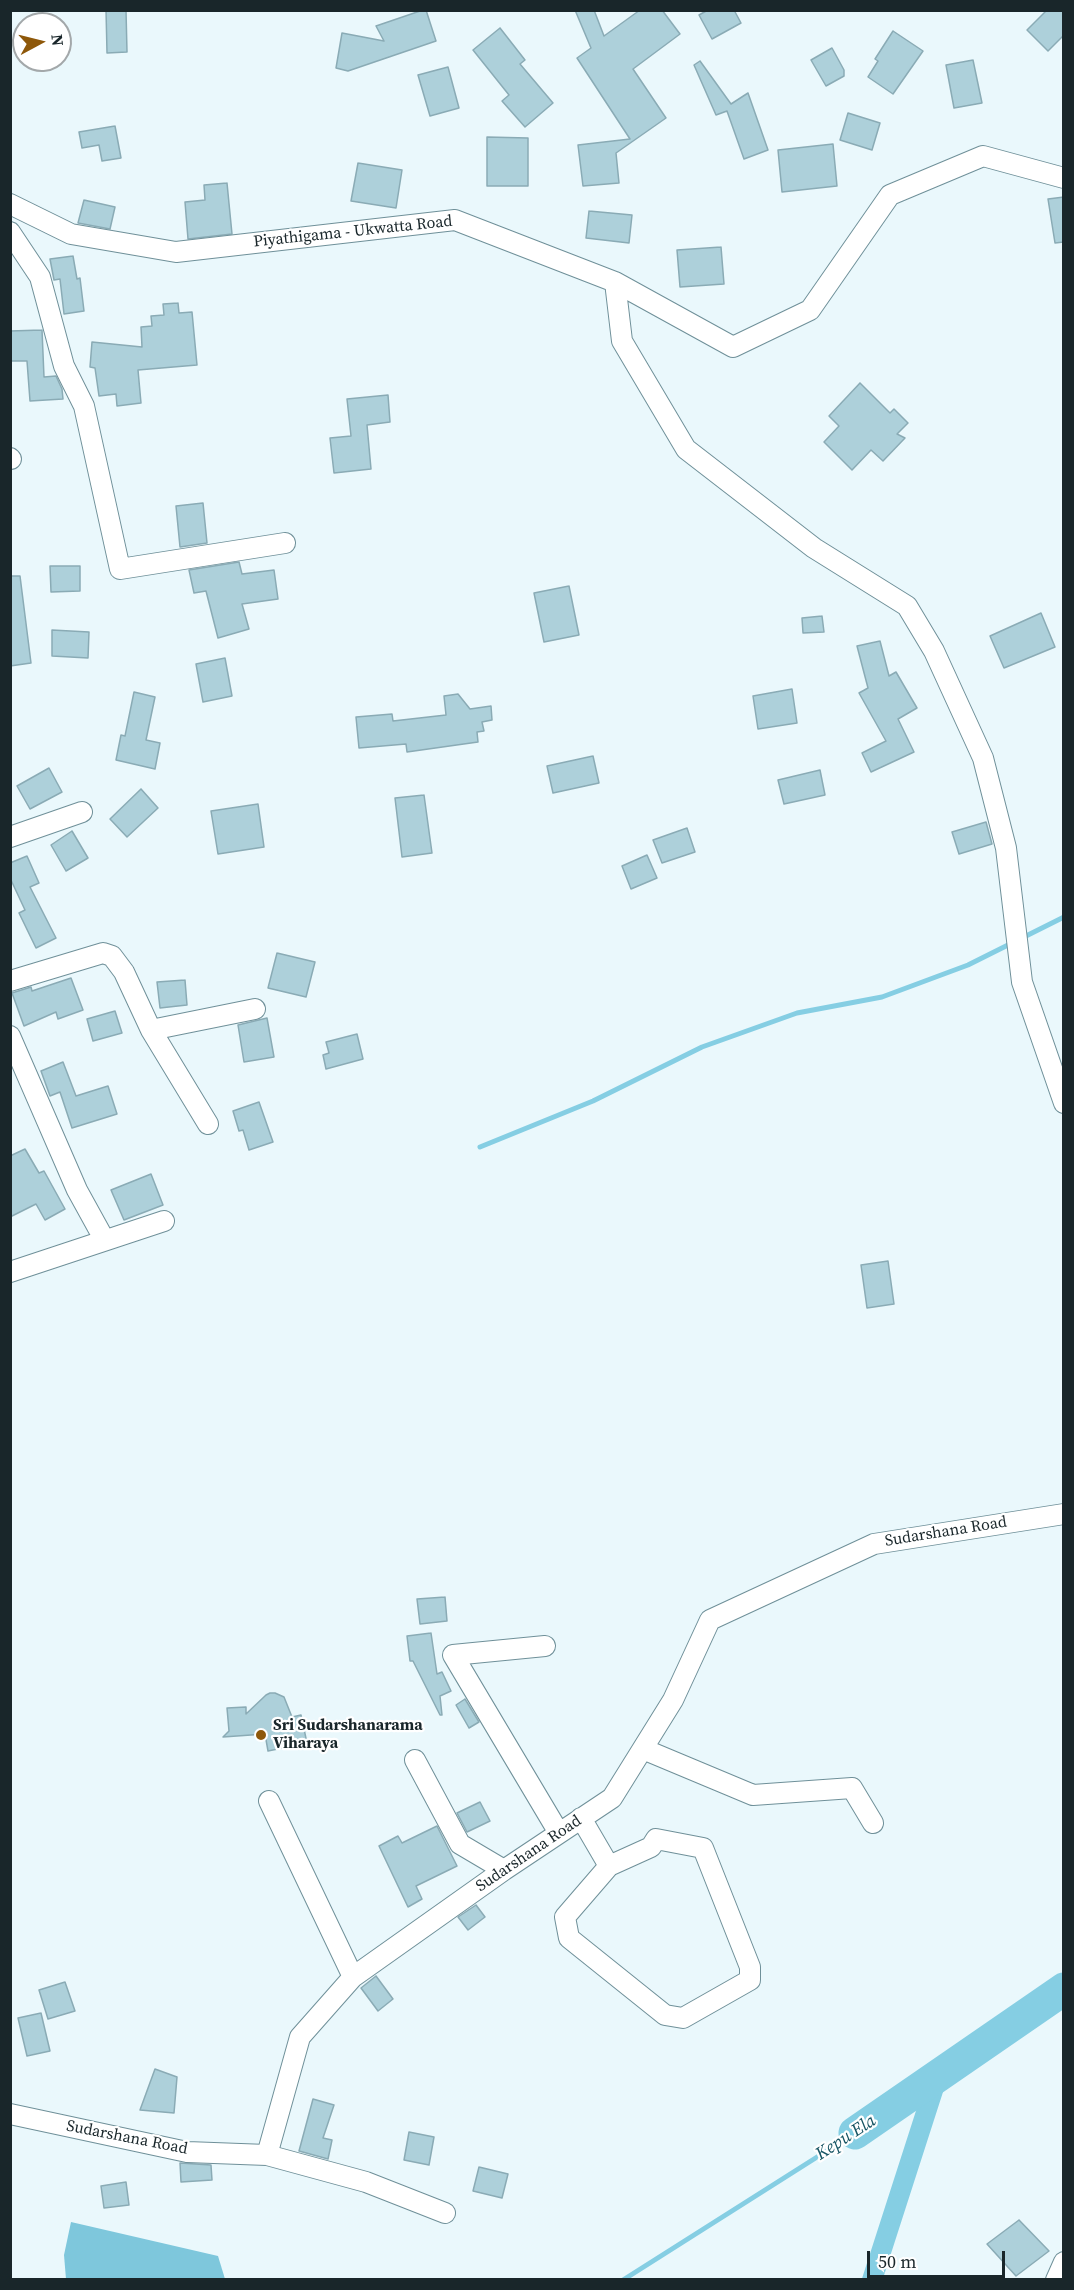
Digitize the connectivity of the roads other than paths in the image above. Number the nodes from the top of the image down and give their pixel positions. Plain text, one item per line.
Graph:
1 (1064, 178) edge
2 (14, 213) edge
3 (10, 232) edge
4 (615, 282) junction
5 (285, 543) dead end
6 (82, 812) dead end
7 (10, 837) edge
8 (10, 981) edge
9 (255, 1010) dead end
10 (151, 1030) junction
11 (10, 1036) edge
12 (1064, 1103) edge
13 (208, 1124) dead end
14 (164, 1221) dead end
15 (104, 1239) junction
16 (10, 1272) edge
17 (1064, 1514) edge
18 (545, 1646) dead end
19 (643, 1749) junction
20 (415, 1760) dead end
21 (269, 1800) dead end
22 (581, 1818) junction
23 (873, 1823) dead end
24 (560, 1833) junction
25 (609, 1866) junction
26 (504, 1870) junction
27 (353, 1977) junction
28 (10, 2114) edge
29 (267, 2155) junction
30 (445, 2213) dead end
31 (1064, 2262) edge
32 (1056, 2280) edge

1 - 4 street, Piyathigama - Ukwatta Road
2 - 4 street, Piyathigama - Ukwatta Road
3 - 5 street
4 - 12 street
6 - 7 street
8 - 10 street
9 - 10 street
10 - 13 street
11 - 15 street
14 - 15 street
15 - 16 street
17 - 19 street, Sudarshana Road
18 - 24 street
19 - 22 street, Sudarshana Road
19 - 23 street
20 - 26 street
21 - 27 street
22 - 24 street, Sudarshana Road
22 - 25 street
24 - 26 street, Sudarshana Road
25 - 25 street
26 - 27 street, Sudarshana Road
27 - 29 street, Sudarshana Road
28 - 29 street, Sudarshana Road
29 - 30 street
31 - 32 street

